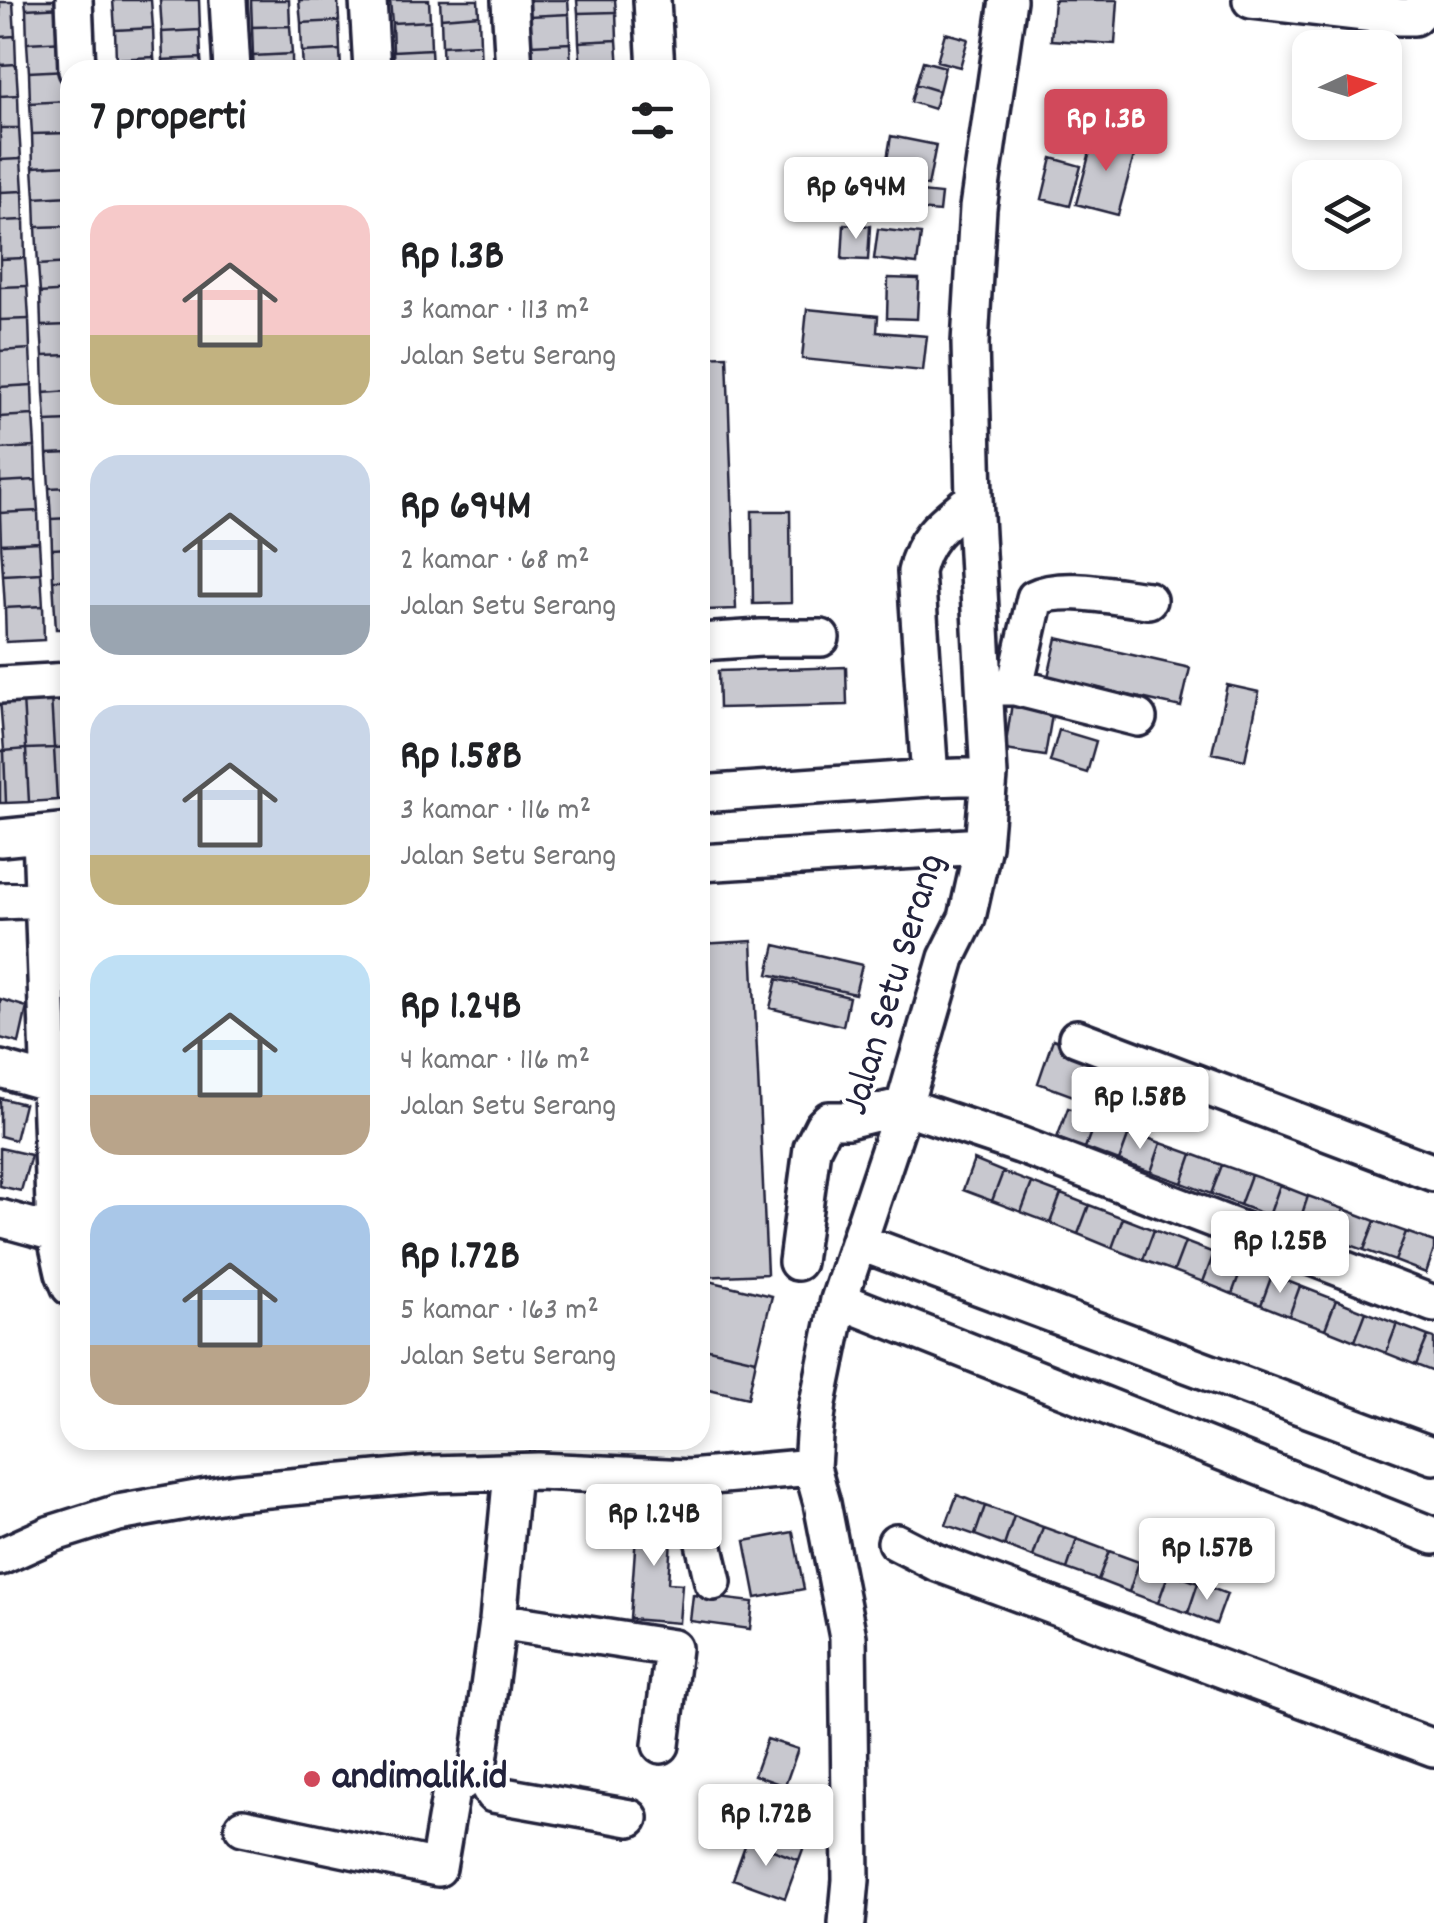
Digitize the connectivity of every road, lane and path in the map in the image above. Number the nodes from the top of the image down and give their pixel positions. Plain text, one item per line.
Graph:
1 (74, 0) edge
2 (228, 0) edge
3 (368, 0) edge
4 (510, 0) edge
5 (652, 0) edge
6 (1008, 0) edge
7 (1251, 0) edge
8 (1432, 0) edge
9 (77, 60) edge
10 (231, 60) edge
11 (371, 60) edge
12 (513, 60) edge
13 (655, 60) edge
14 (974, 498) junction
15 (1148, 600) dead end
16 (821, 638) dead end
17 (710, 641) edge
18 (60, 682) edge
19 (0, 685) edge
20 (1000, 687) junction
21 (1138, 718) dead end
22 (989, 776) junction
23 (930, 778) junction
24 (710, 793) edge
25 (56, 833) edge
26 (0, 838) edge
27 (984, 846) junction
28 (710, 861) edge
29 (57, 899) edge
30 (0, 902) edge
31 (59, 1033) edge
32 (1077, 1038) dead end
33 (0, 1070) edge
34 (50, 1083) junction
35 (904, 1106) junction
36 (60, 1161) edge
37 (1434, 1173) edge
38 (60, 1196) edge
39 (0, 1218) edge
40 (56, 1234) junction
41 (859, 1242) junction
42 (60, 1254) edge
43 (797, 1262) dead end
44 (840, 1300) junction
45 (1434, 1304) edge
46 (1434, 1456) edge
47 (812, 1467) junction
48 (512, 1472) junction
49 (689, 1478) junction
50 (1434, 1536) edge
51 (896, 1542) dead end
52 (0, 1558) edge
53 (713, 1582) dead end
54 (498, 1621) junction
55 (661, 1745) dead end
56 (1434, 1748) edge
57 (478, 1768) junction
58 (630, 1818) dead end
59 (243, 1827) dead end
60 (847, 1923) edge

1 - 9 street
2 - 10 street
3 - 11 street
4 - 12 street
5 - 13 street
6 - 14 street, Jalan Setu Serang
7 - 8 street
14 - 20 street, Jalan Setu Serang
14 - 23 street
15 - 20 street
16 - 17 street
18 - 19 street
20 - 21 street
20 - 22 street, Jalan Setu Serang
22 - 23 street
22 - 27 street, Jalan Setu Serang
23 - 24 street
25 - 26 street
25 - 29 street
27 - 28 street
27 - 35 street, Jalan Setu Serang
29 - 30 street
29 - 31 street
31 - 34 street
32 - 37 street
33 - 34 street
34 - 36 street
35 - 41 street, Jalan Setu Serang
35 - 43 street
35 - 45 street
38 - 40 street
39 - 40 street
40 - 42 street
41 - 44 street, Jalan Setu Serang
41 - 46 street
44 - 47 street, Jalan Setu Serang
44 - 50 street
47 - 49 street
47 - 60 street, Jalan Setu Serang
48 - 49 street
48 - 52 street
48 - 54 street
49 - 53 street
51 - 56 street
54 - 55 street
54 - 57 street
57 - 58 street
57 - 59 street

